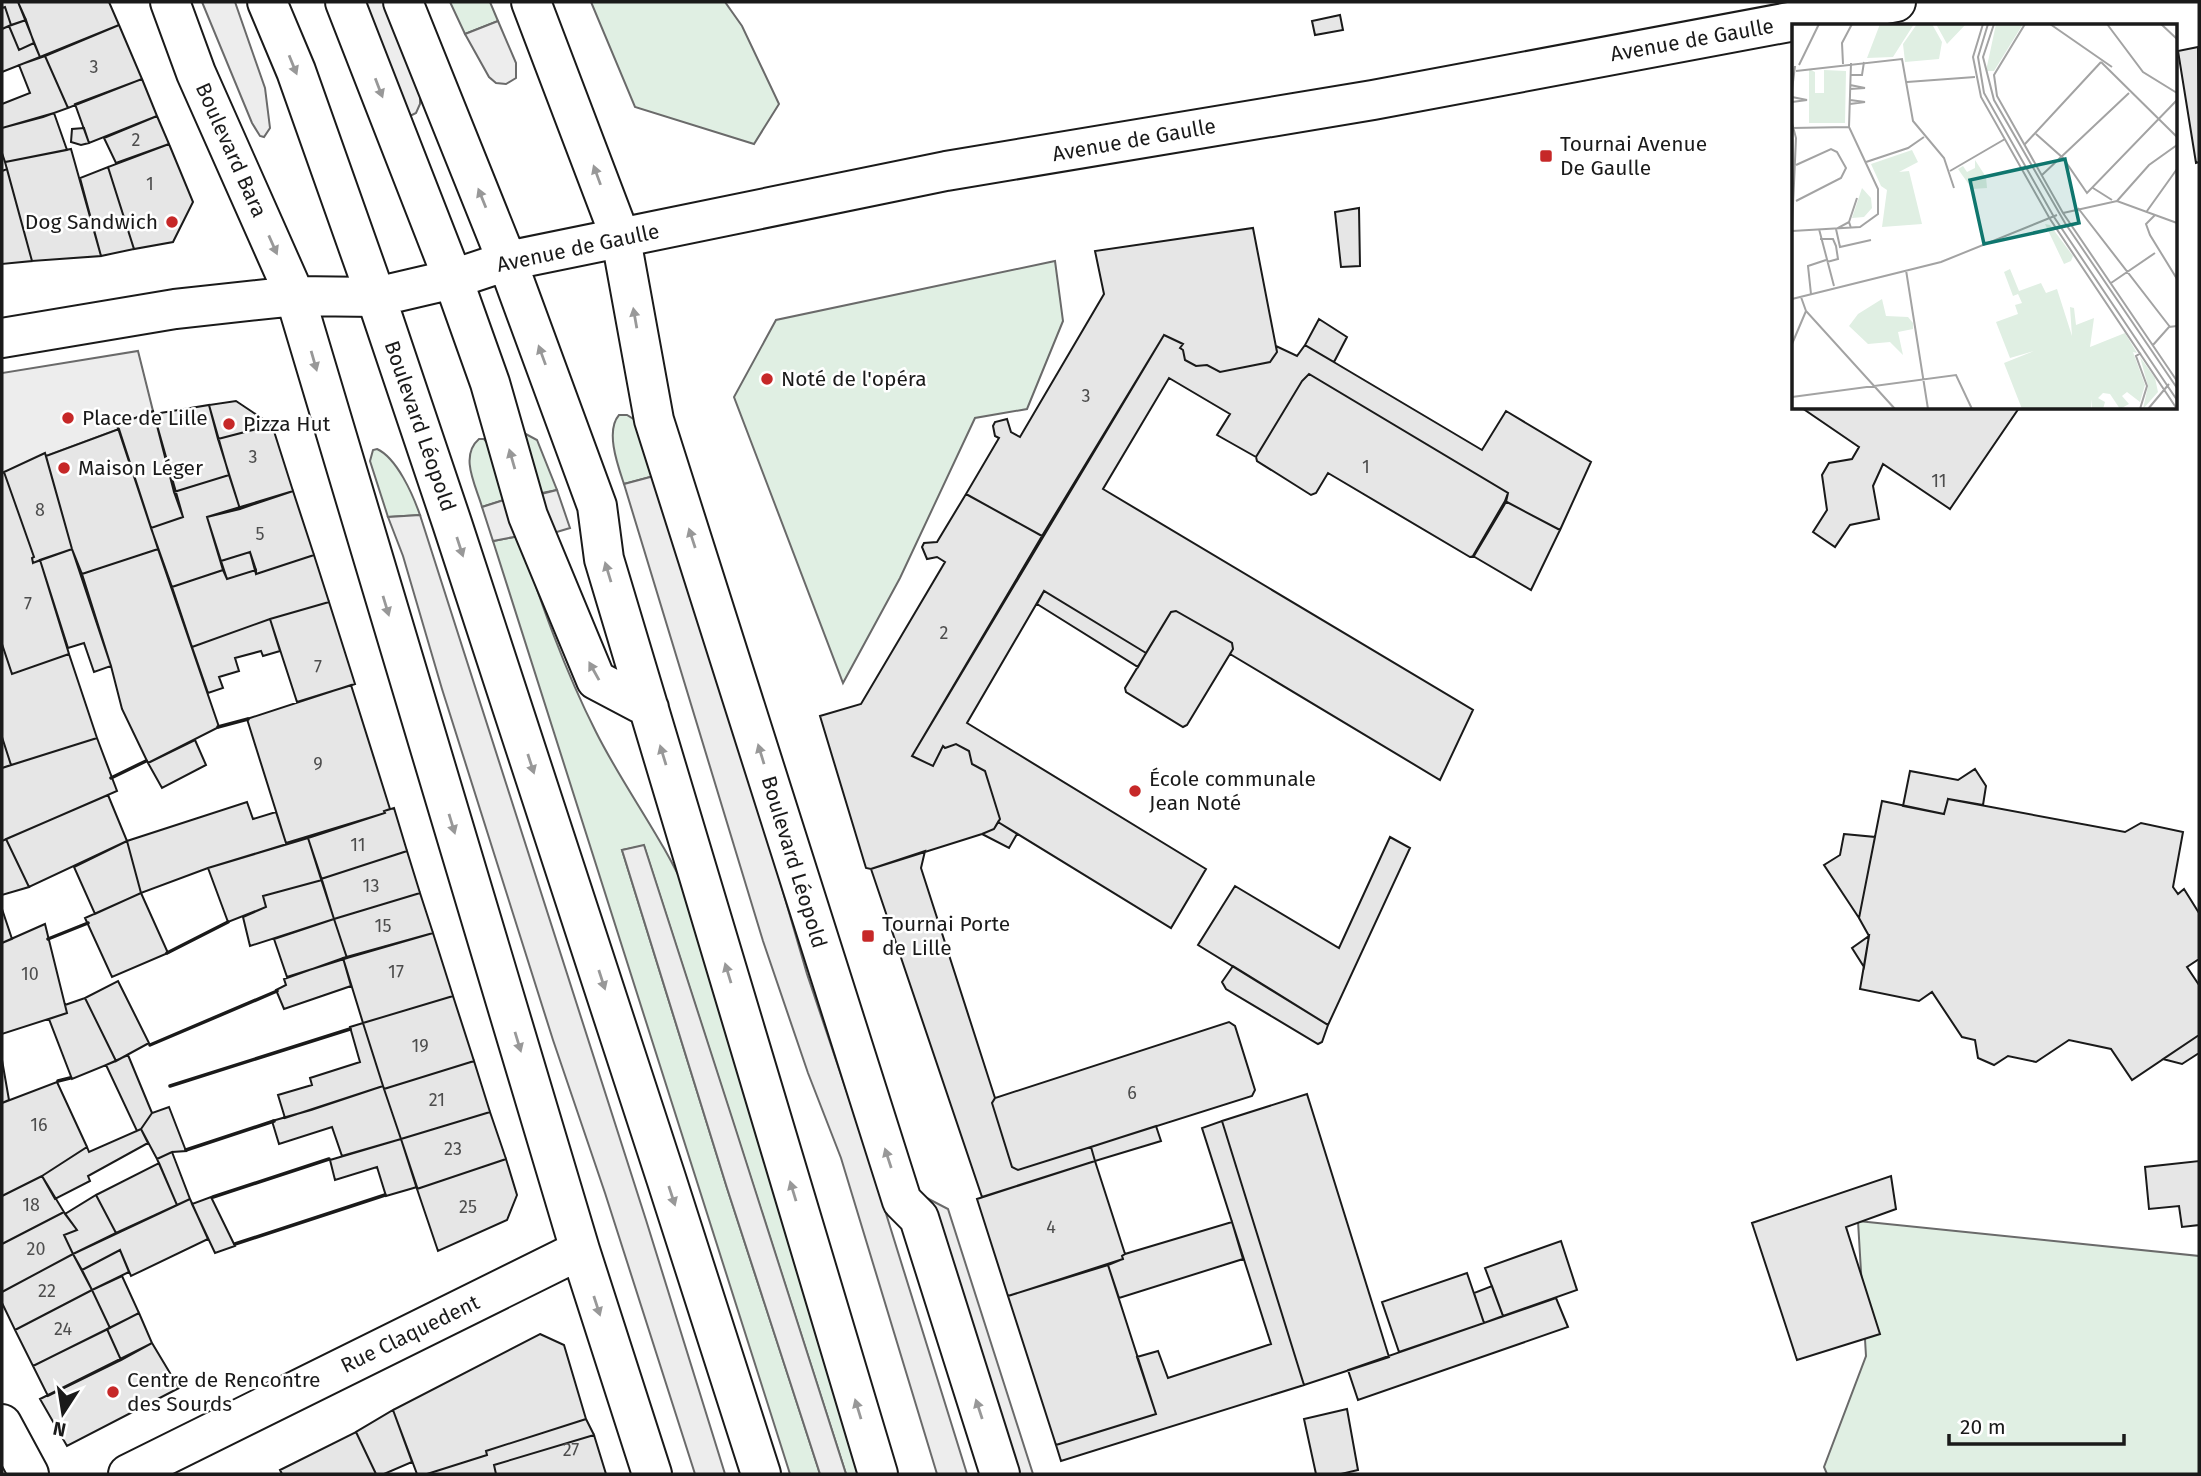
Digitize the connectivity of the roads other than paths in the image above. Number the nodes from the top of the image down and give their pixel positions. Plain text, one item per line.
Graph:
1 (170, 2) edge
2 (267, 2) edge
3 (345, 2) edge
4 (403, 2) edge
5 (531, 2) edge
6 (1896, 2) edge
7 (621, 239) junction
8 (507, 261) junction
9 (453, 279) junction
10 (295, 296) junction
11 (376, 297) junction
12 (2, 338) edge
13 (649, 708) junction
14 (580, 1251) junction
15 (2, 1424) edge
16 (29, 1474) edge
17 (128, 1474) edge
18 (652, 1474) edge
19 (761, 1474) edge
20 (877, 1474) edge
21 (1000, 1474) edge

1 -> 10 main road, Boulevard Bara
2 -> 11 main road
3 -> 9 main road
8 -> 4 main road
7 -> 5 main road
6 - 7 main road, Avenue de Gaulle
7 - 8 main road, Avenue de Gaulle
21 -> 7 main road, Boulevard Léopold
8 - 9 main road, Avenue de Gaulle
13 -> 8 main road
9 - 11 main road, Avenue de Gaulle
13 -> 9 main road
10 - 11 main road
10 - 12 main road
10 -> 14 main road
11 -> 19 main road, Boulevard Léopold
20 -> 13 main road
14 - 17 main road, Rue Claquedent
14 -> 18 main road
15 - 16 main road

